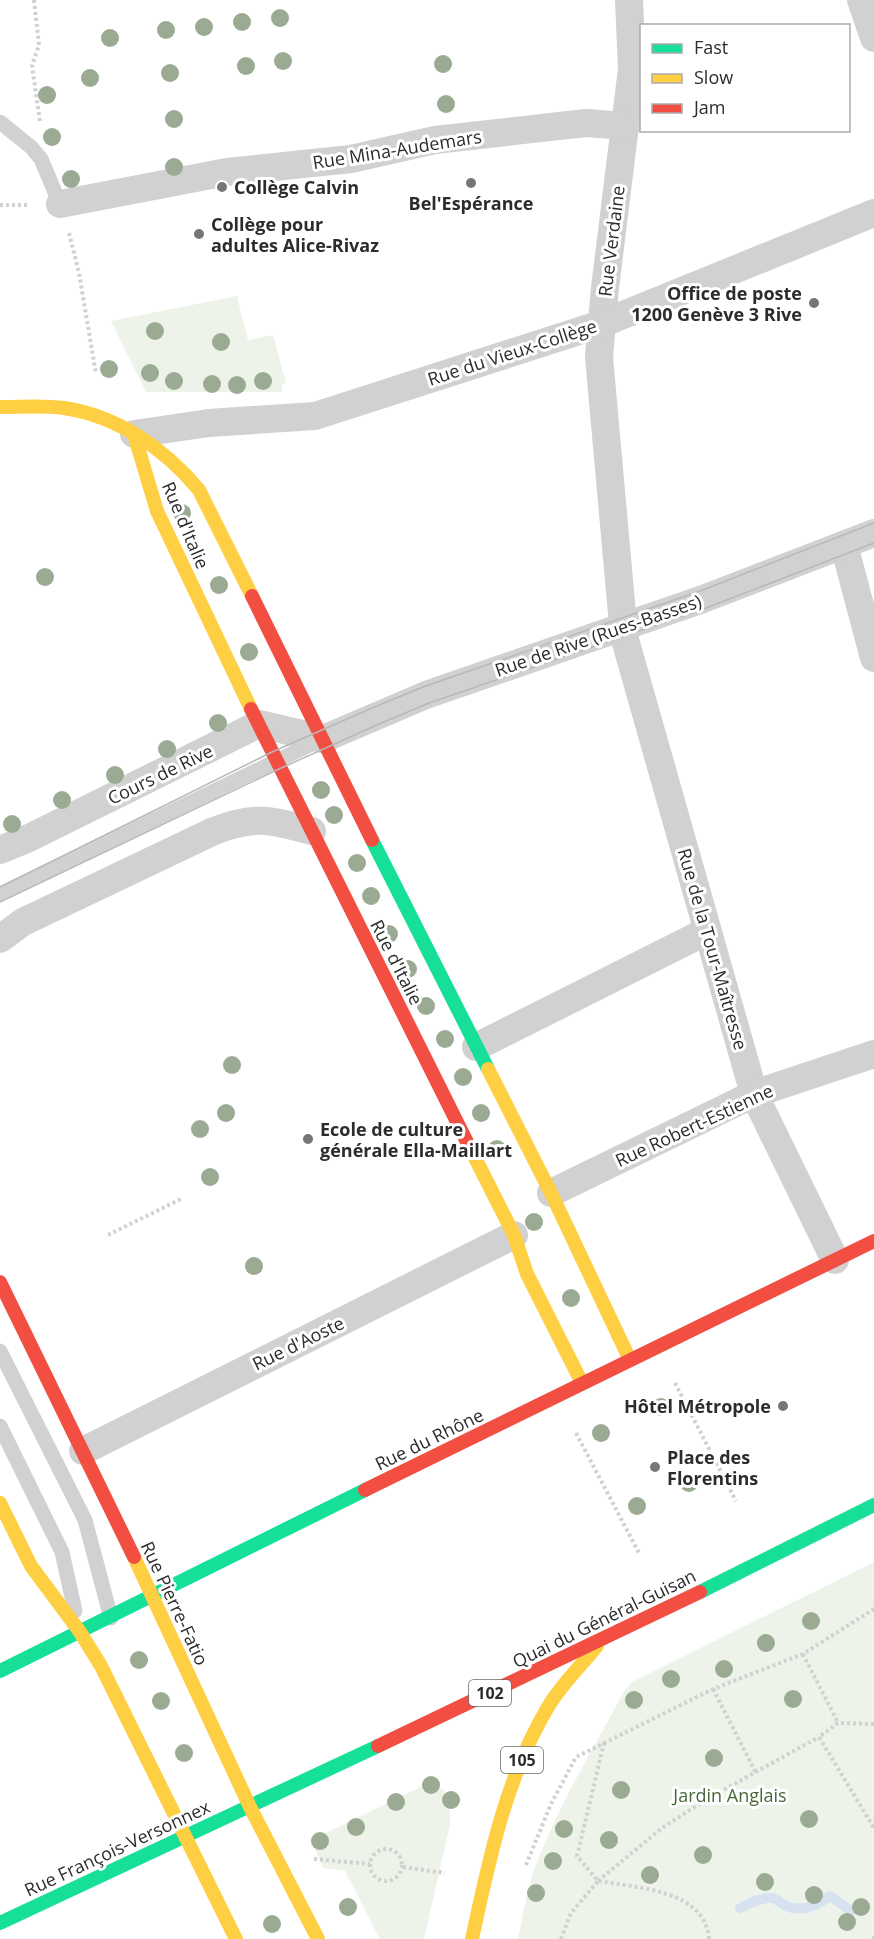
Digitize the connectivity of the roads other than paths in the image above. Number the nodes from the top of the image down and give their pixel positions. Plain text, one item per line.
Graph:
1 (629, 0) edge
2 (861, 0) edge
3 (874, 38) edge
4 (0, 122) edge
5 (626, 126) junction
6 (60, 204) joint
7 (874, 213) edge
8 (601, 324) junction
9 (0, 407) edge
10 (134, 434) junction
11 (874, 532) edge
12 (844, 545) junction
13 (622, 626) junction
14 (874, 658) edge
15 (259, 724) junction
16 (323, 739) junction
17 (276, 760) junction
18 (312, 831) junction
19 (0, 850) edge
20 (0, 894) edge
21 (707, 931) junction
22 (0, 939) edge
23 (476, 1047) junction
24 (874, 1054) edge
25 (754, 1094) junction
26 (551, 1193) junction
27 (514, 1235) junction
28 (874, 1241) edge
29 (835, 1260) junction
30 (0, 1282) edge
31 (0, 1351) edge
32 (630, 1360) junction
33 (582, 1383) junction
34 (0, 1426) edge
35 (83, 1452) junction
36 (0, 1503) edge
37 (874, 1505) edge
38 (151, 1597) junction
39 (111, 1618) junction
40 (80, 1632) junction
41 (604, 1638) junction
42 (0, 1671) edge
43 (250, 1807) junction
44 (186, 1836) junction
45 (0, 1923) edge
46 (236, 1939) edge
47 (318, 1939) edge
48 (472, 1939) edge

1 - 5 street, Rue Verdaine
2 - 3 street
4 - 6 lane, Rue Mina-Audemars
5 - 6 street, Rue Mina-Audemars
5 - 8 street, Rue Verdaine
7 - 8 street, Rue du Vieux-Collège
8 - 10 street, Rue du Vieux-Collège
8 - 13 street, Rue Verdaine
9 - 10 street
10 - 15 street, Rue d'Italie
10 - 16 street, Rue d'Italie
11 - 12 street, Rue de Rive (Rues-Basses)
12 - 13 street, Rue de Rive (Rues-Basses)
12 - 14 street
13 - 16 street, Rue de Rive (Rues-Basses)
13 - 21 street, Rue de la Tour-Maîtresse
15 - 16 street
15 - 17 street, Rue d'Italie
15 - 19 street, Cours de Rive
16 - 17 lane
16 - 23 street, Rue d'Italie
17 - 18 street, Rue d'Italie
17 - 20 lane
18 - 22 street
18 - 27 street, Rue d'Italie
21 - 23 street
21 - 25 street, Rue de la Tour-Maîtresse
23 - 26 street, Rue d'Italie
24 - 25 street, Rue Robert-Estienne
25 - 26 street, Rue Robert-Estienne
25 - 29 street, Rue de la Tour-Maîtresse
26 - 32 street, Rue d'Italie
27 - 33 street, Rue d'Italie
27 - 35 street, Rue d'Aoste
28 - 29 street, Rue du Rhône
29 - 32 street, Rue du Rhône
30 - 35 street, Rue Pierre-Fatio
31 - 39 lane
32 - 33 street, Rue du Rhône
33 - 38 street, Rue du Rhône
34 - 40 lane
35 - 38 street, Rue Pierre-Fatio
36 - 40 street
37 - 41 street, Quai du Général-Guisan / 102
38 - 39 street, Rue du Rhône
38 - 43 street, Rue Pierre-Fatio
39 - 40 street, Rue du Rhône
40 - 42 street, Rue du Rhône
40 - 44 street
41 - 43 street, Quai du Général-Guisan / 102
41 - 48 street, 105
43 - 44 street, Rue François-Versonnex / 102
43 - 47 street, Rue Pierre-Fatio
44 - 45 street, Rue François-Versonnex / 102
44 - 46 street

